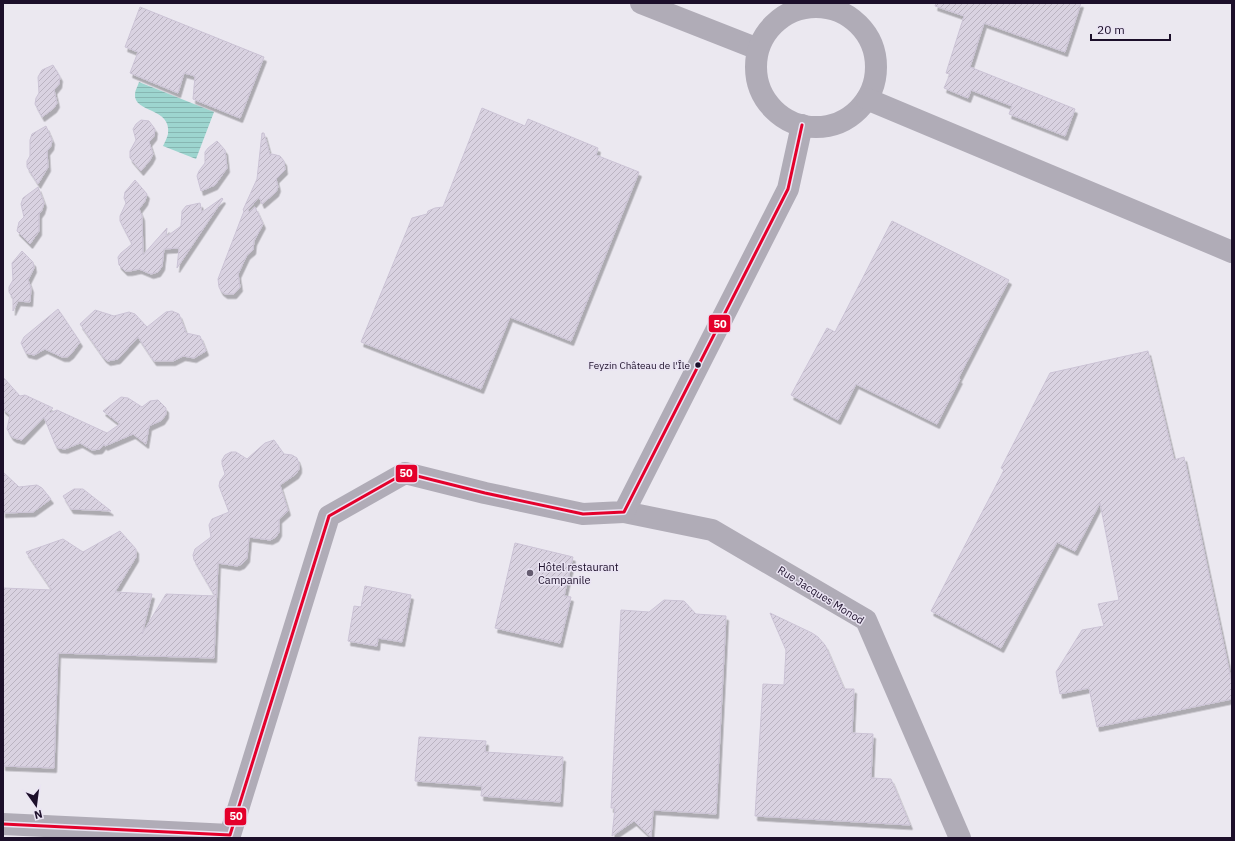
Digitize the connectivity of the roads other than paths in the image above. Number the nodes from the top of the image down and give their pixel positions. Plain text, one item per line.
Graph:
1 (641, 3) edge
2 (822, 5) edge
3 (758, 49) junction
4 (867, 99) junction
5 (802, 125) junction
6 (1232, 252) edge
7 (624, 512) junction
8 (3, 824) edge
9 (960, 838) edge

1 - 3 street
2 - 3 street
2 - 4 street
3 - 5 street
4 - 5 street
4 - 6 street
5 - 7 street
7 - 8 street, Rue Jacques Monod
7 - 9 street, Rue Jacques Monod

